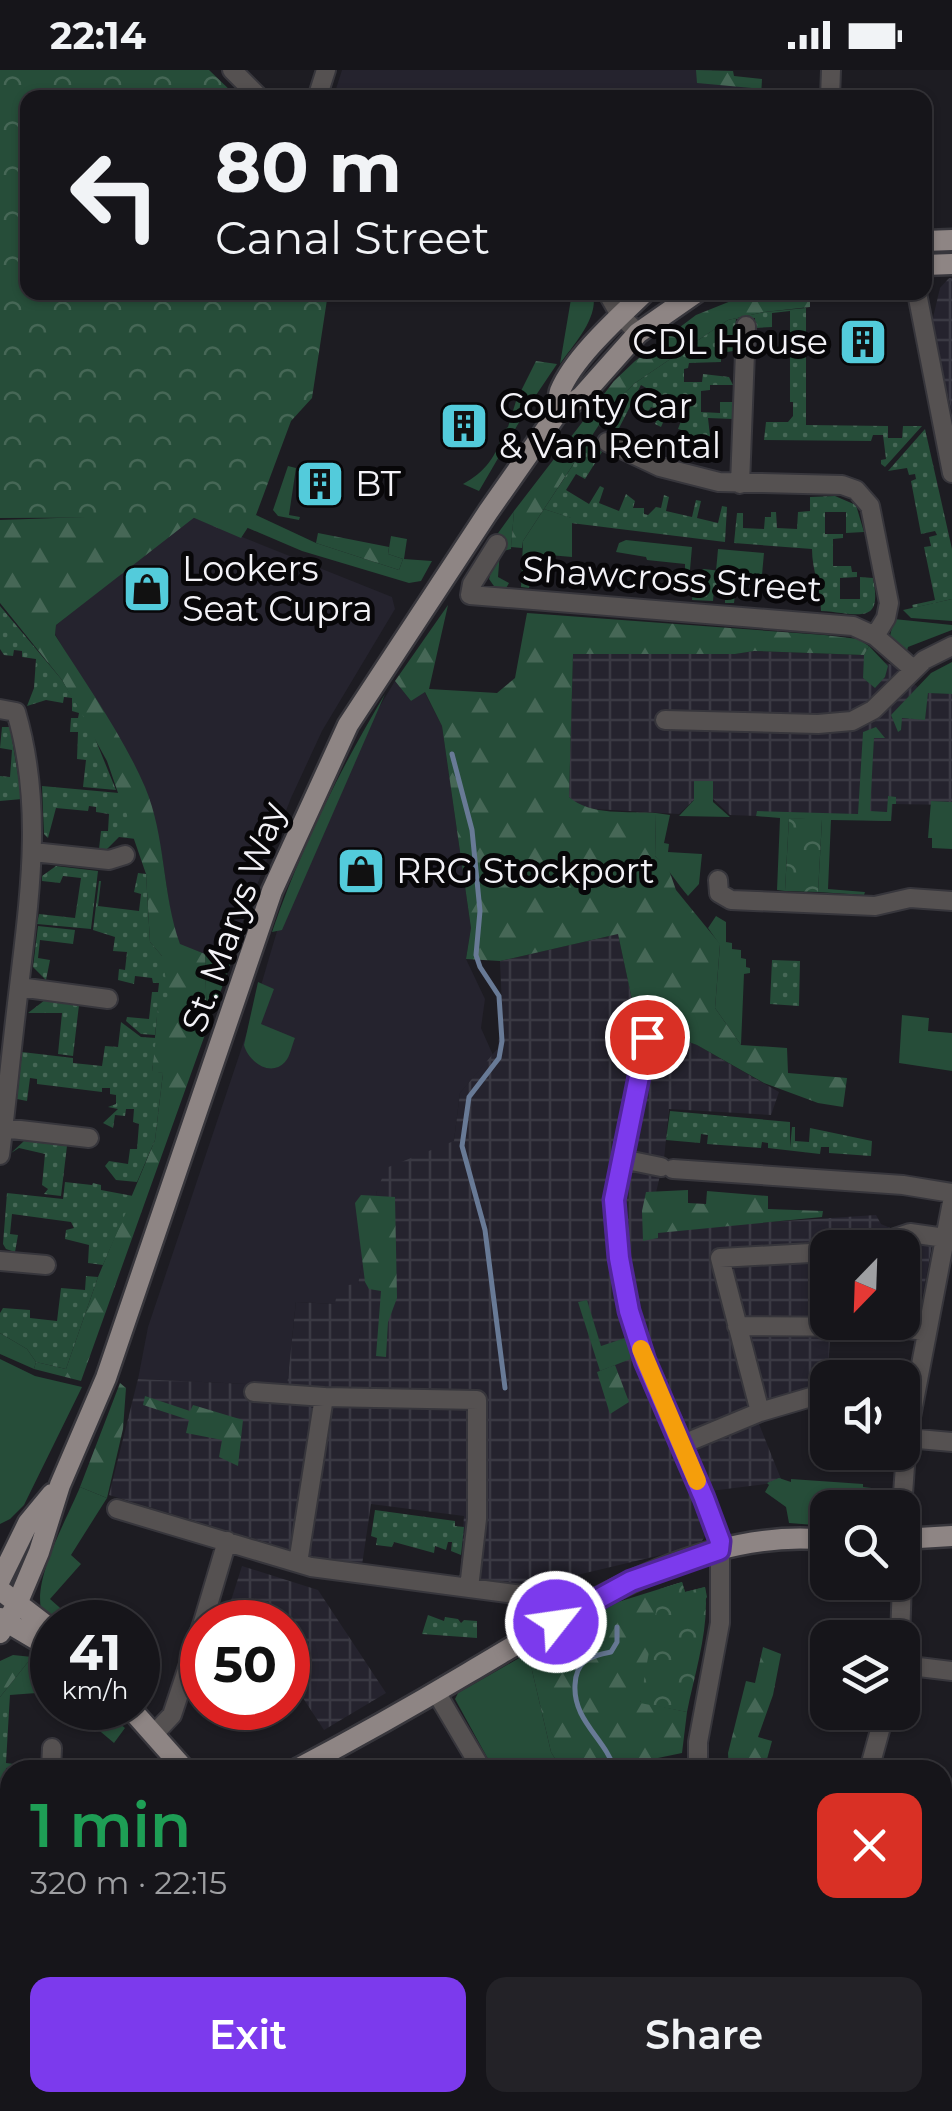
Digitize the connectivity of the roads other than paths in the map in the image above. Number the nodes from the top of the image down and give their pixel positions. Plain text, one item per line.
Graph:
1 (232, 70) edge
2 (252, 90) edge
3 (612, 300) edge
4 (634, 300) edge
5 (643, 300) edge
6 (684, 300) edge
7 (919, 300) edge
8 (620, 315) junction
9 (656, 318) junction
10 (746, 326) dead end
11 (638, 333) junction
12 (942, 378) edge
13 (556, 415) junction
14 (612, 451) dead end
15 (952, 473) edge
16 (740, 484) junction
17 (496, 544) dead end
18 (876, 636) junction
19 (952, 646) edge
20 (913, 669) junction
21 (0, 709) edge
22 (665, 720) dead end
23 (34, 852) junction
24 (125, 854) dead end
25 (718, 880) dead end
26 (952, 901) edge
27 (19, 987) junction
28 (108, 999) dead end
29 (647, 1037) dead end
30 (3, 1104) edge
31 (3, 1128) junction
32 (90, 1138) dead end
33 (0, 1155) edge
34 (622, 1159) junction
35 (952, 1192) edge
36 (952, 1202) edge
37 (920, 1234) edge
38 (945, 1238) junction
39 (810, 1253) edge
40 (0, 1261) edge
41 (46, 1265) dead end
42 (943, 1296) edge
43 (737, 1326) junction
44 (926, 1331) junction
45 (916, 1360) edge
46 (254, 1392) dead end
47 (810, 1397) edge
48 (324, 1398) junction
49 (760, 1412) junction
50 (920, 1439) edge
51 (952, 1442) edge
52 (683, 1444) junction
53 (60, 1485) junction
54 (118, 1509) dead end
55 (28, 1523) junction
56 (0, 1536) edge
57 (952, 1536) edge
58 (920, 1538) edge
59 (810, 1539) edge
60 (227, 1541) junction
61 (719, 1550) junction
62 (298, 1563) junction
63 (0, 1580) edge
64 (469, 1588) junction
65 (0, 1590) edge
66 (210, 1600) edge
67 (6, 1619) edge
68 (556, 1622) junction
69 (30, 1635) edge
70 (920, 1667) edge
71 (952, 1671) edge
72 (436, 1692) junction
73 (180, 1693) edge
74 (152, 1730) edge
75 (879, 1730) edge
76 (155, 1733) junction
77 (52, 1748) dead end
78 (51, 1760) edge
79 (178, 1760) edge
80 (313, 1760) edge
81 (476, 1760) edge
82 (698, 1760) edge
83 (872, 1760) edge

1 - 2 street
3 - 8 street
4 - 8 main road, St. Marys Way
5 - 9 street
6 - 9 main road, St. Marys Way
7 - 12 street
8 - 11 street
8 - 13 main road, St. Marys Way
9 - 11 main road, St. Marys Way
10 - 16 street
11 - 13 main road, St. Marys Way
12 - 15 street
13 - 53 main road, St. Marys Way
14 - 16 street
16 - 18 street
17 - 18 street, Shawcross Street
18 - 20 street, Shawcross Street
19 - 20 street
20 - 22 street
21 - 23 street
23 - 24 street
23 - 27 street
25 - 26 street
27 - 28 street
27 - 30 street
29 - 34 street
30 - 31 street
31 - 32 street
31 - 33 street
34 - 35 street
34 - 52 street
36 - 38 street
37 - 38 street
38 - 42 street
39 - 43 street
40 - 41 street
42 - 44 street
43 - 44 street
43 - 49 street
44 - 45 street
46 - 48 street
47 - 49 street
48 - 62 street
48 - 64 street
49 - 52 street
50 - 51 street
52 - 61 street
53 - 55 main road, St. Marys Way
53 - 67 main road, St. Marys Way
54 - 60 street
55 - 56 main road
55 - 63 main road, St. Marys Way
57 - 58 main road
59 - 61 main road
60 - 62 street
60 - 66 street
61 - 68 main road
61 - 82 street
62 - 64 street
64 - 68 street
65 - 67 main road
67 - 69 main road
68 - 72 main road
70 - 71 street
72 - 80 main road
72 - 81 street
73 - 76 street
74 - 76 main road
75 - 83 street
76 - 79 main road
77 - 78 street

